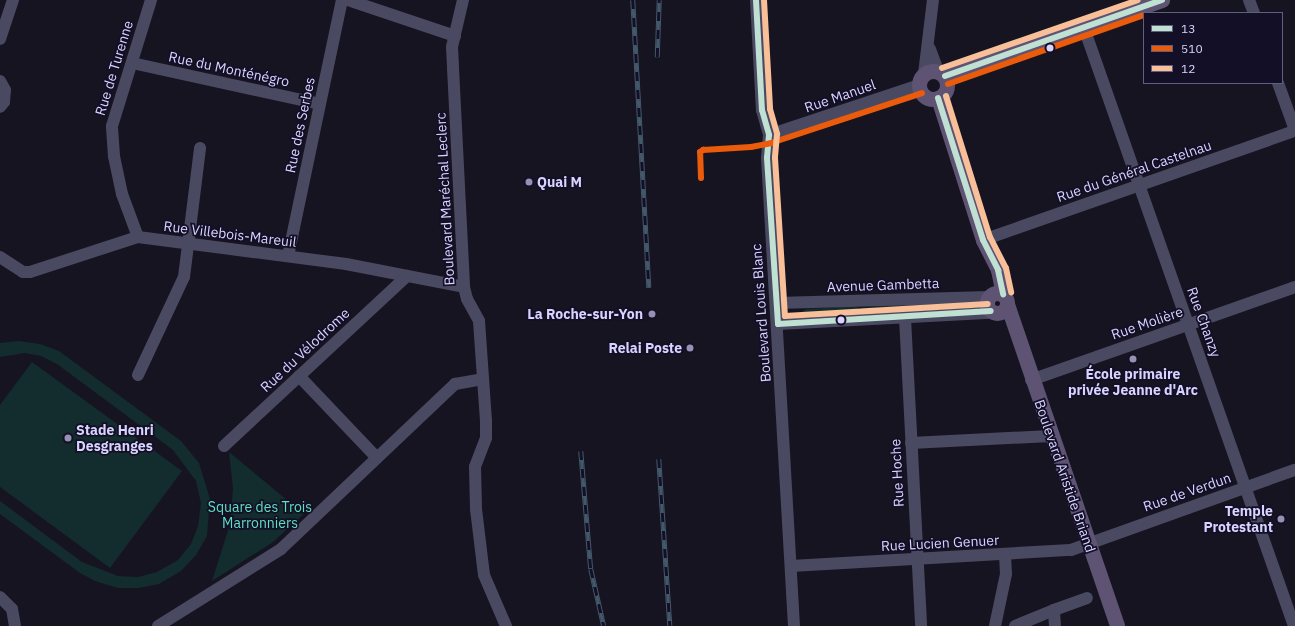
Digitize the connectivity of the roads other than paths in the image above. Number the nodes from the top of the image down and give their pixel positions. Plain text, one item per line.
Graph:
1 (13, 0) edge
2 (151, 0) edge
3 (342, 0) edge
4 (348, 0) edge
5 (463, 0) edge
6 (756, 0) edge
7 (933, 0) edge
8 (1162, 0) edge
9 (1250, 0) edge
10 (1254, 12) edge
11 (1084, 28) junction
12 (455, 36) junction
13 (0, 39) edge
14 (132, 62) junction
15 (932, 77) junction
16 (0, 81) edge
17 (1278, 84) edge
18 (938, 98) junction
19 (320, 104) junction
20 (0, 107) edge
21 (1295, 130) edge
22 (769, 135) junction
23 (200, 148) dead end
24 (1141, 185) junction
25 (138, 237) junction
26 (983, 240) junction
27 (188, 244) junction
28 (288, 256) junction
29 (0, 257) edge
30 (407, 276) junction
31 (1295, 287) edge
32 (464, 288) junction
33 (997, 302) junction
34 (777, 303) junction
35 (905, 318) junction
36 (778, 324) junction
37 (1188, 325) junction
38 (138, 375) dead end
39 (299, 376) junction
40 (483, 379) junction
41 (1031, 380) junction
42 (1051, 436) junction
43 (911, 443) junction
44 (224, 446) dead end
45 (377, 458) junction
46 (1295, 470) edge
47 (1246, 487) junction
48 (1089, 543) junction
49 (1005, 554) junction
50 (917, 559) junction
51 (791, 566) junction
52 (0, 597) edge
53 (1087, 598) dead end
54 (1054, 610) junction
55 (15, 626) edge
56 (158, 626) edge
57 (506, 626) edge
58 (794, 626) edge
59 (921, 626) edge
60 (995, 626) edge
61 (1015, 626) edge
62 (1055, 626) edge
63 (1117, 626) edge
64 (1294, 626) edge

1 - 13 street
2 - 14 street, Rue de Turenne
3 - 19 street, Rue des Serbes
4 - 12 street
5 - 12 street, Boulevard Maréchal Leclerc
6 - 22 street, Boulevard Louis Blanc
7 - 15 street
8 - 11 main road
9 - 10 street
11 - 15 main road
11 - 24 street, Rue Chanzy
12 - 32 street, Boulevard Maréchal Leclerc
14 - 19 street, Rue du Monténégro
14 - 25 street, Rue de Turenne
15 - 18 main road
15 - 18 main road
15 - 22 street, Rue Manuel
16 - 20 street
17 - 21 street
18 - 26 main road, Boulevard Aristide Briand
19 - 28 street, Rue des Serbes
21 - 24 street, Rue du Général Castelnau
22 - 34 street, Boulevard Louis Blanc
23 - 27 street
24 - 26 street, Rue du Général Castelnau
24 - 37 street, Rue Chanzy
25 - 27 street, Rue Villebois-Mareuil
25 - 29 street, Rue Villebois-Mareuil
26 - 33 main road, Boulevard Aristide Briand
27 - 28 street, Rue Villebois-Mareuil
27 - 38 street
28 - 30 street, Rue Villebois-Mareuil
30 - 32 street, Rue Villebois-Mareuil
30 - 39 street, Rue du Vélodrome
31 - 37 street, Rue Molière
32 - 40 street, Boulevard Maréchal Leclerc
33 - 34 street, Avenue Gambetta
33 - 35 street
33 - 41 main road, Boulevard Aristide Briand
34 - 36 street, Boulevard Louis Blanc
35 - 36 street
35 - 43 street, Rue Hoche
36 - 51 street, Boulevard Louis Blanc
37 - 41 street, Rue Molière
37 - 47 street, Rue Chanzy
39 - 44 street, Rue du Vélodrome
39 - 45 street
40 - 45 street
40 - 57 street, Boulevard Maréchal Leclerc
41 - 42 main road, Boulevard Aristide Briand
42 - 43 street
42 - 48 main road, Boulevard Aristide Briand
43 - 50 street, Rue Hoche
45 - 56 street
46 - 47 street, Rue de Verdun
47 - 48 street, Rue de Verdun
47 - 64 street, Rue Chanzy
48 - 49 street, Rue Lucien Genuer
48 - 63 main road, Boulevard Aristide Briand
49 - 50 street, Rue Lucien Genuer
49 - 60 street
50 - 51 street, Rue Lucien Genuer
50 - 59 street, Rue Hoche
51 - 58 street, Boulevard Louis Blanc
52 - 55 street
53 - 54 street
54 - 61 street
54 - 62 street

